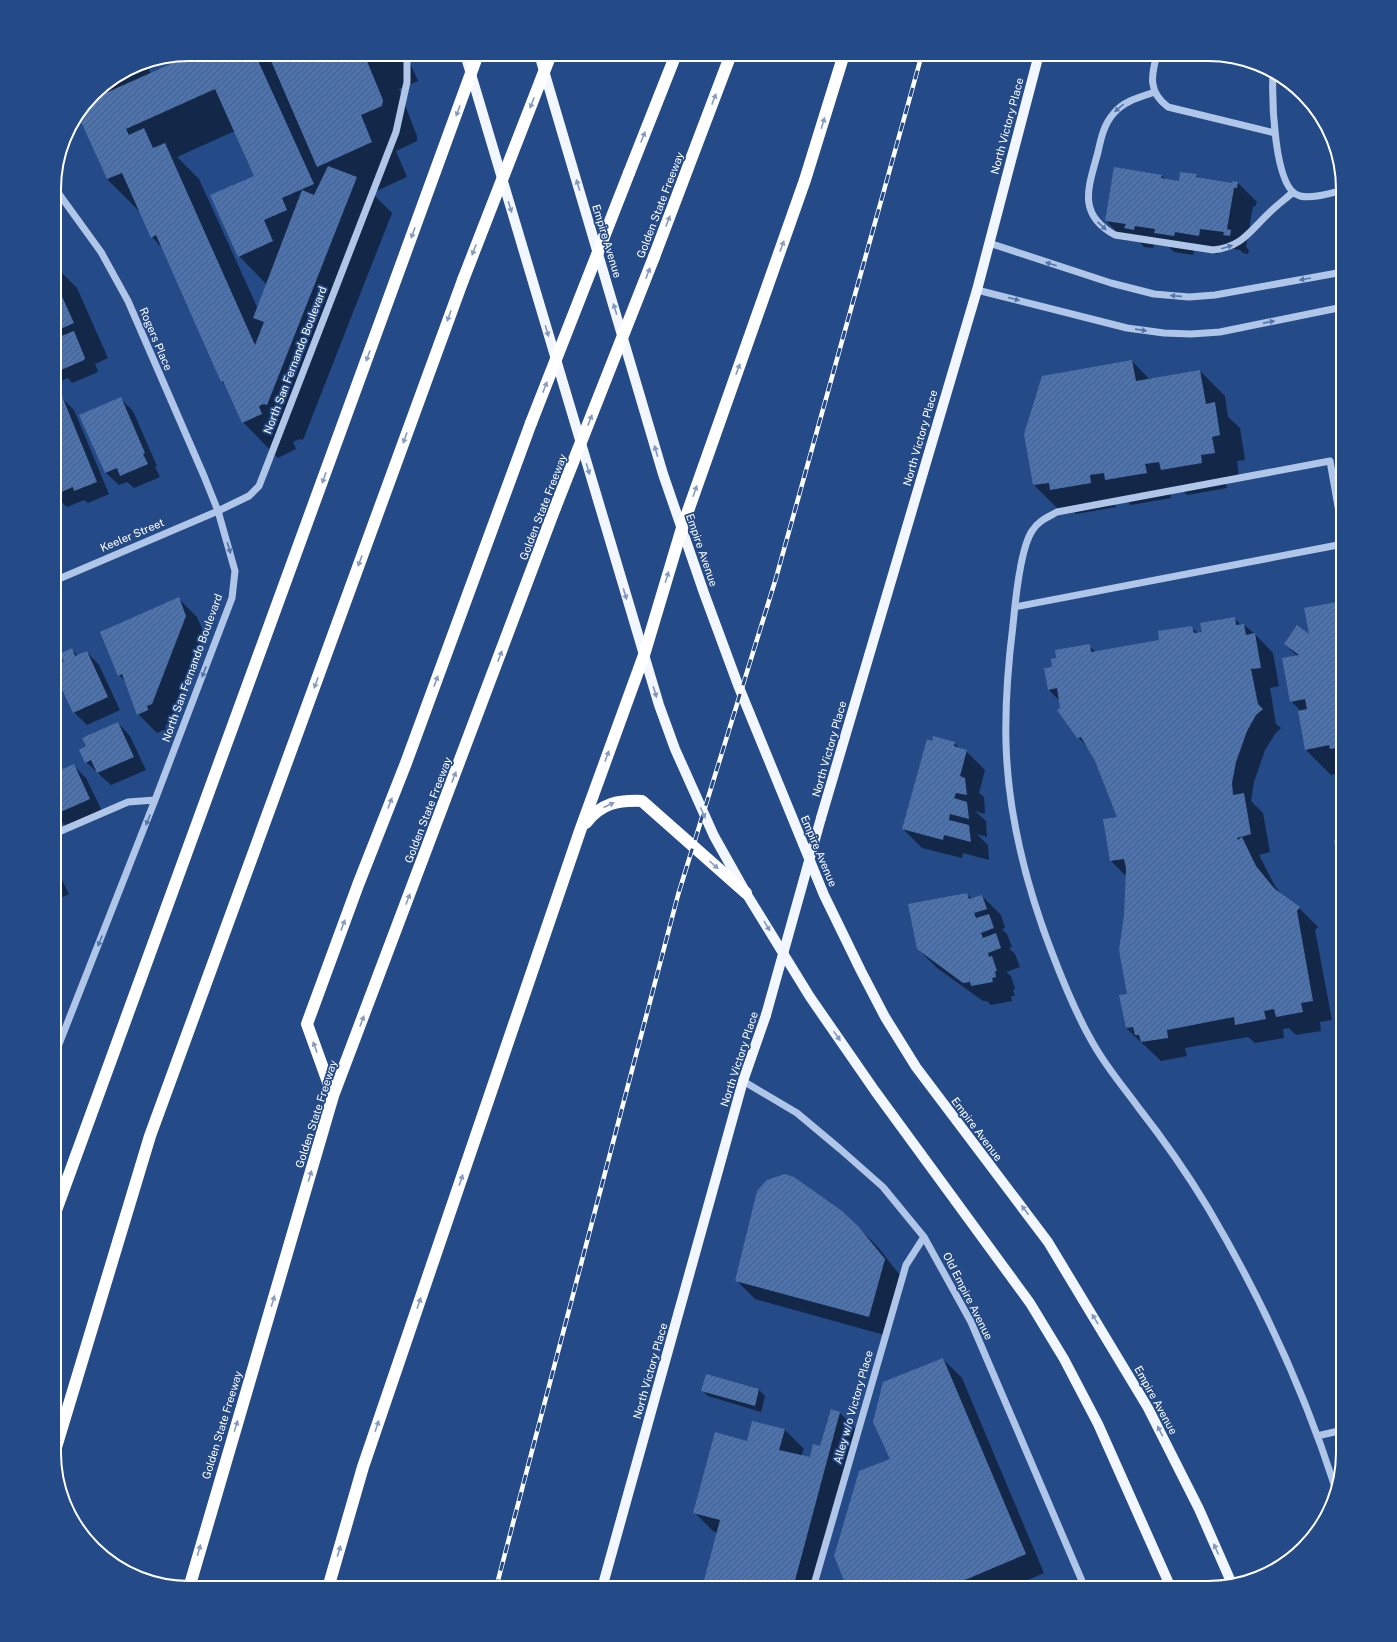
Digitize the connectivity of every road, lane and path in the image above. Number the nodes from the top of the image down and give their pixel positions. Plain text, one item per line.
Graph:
1 (407, 61) edge
2 (467, 61) edge
3 (476, 61) edge
4 (541, 61) edge
5 (548, 61) edge
6 (673, 61) edge
7 (727, 61) edge
8 (842, 61) edge
9 (1037, 61) edge
10 (1155, 61) edge
11 (471, 75) junction
12 (1273, 79) edge
13 (1154, 92) junction
14 (1275, 134) junction
15 (1336, 191) edge
16 (1292, 193) junction
17 (61, 197) edge
18 (989, 243) junction
19 (1336, 273) edge
20 (977, 290) junction
21 (1336, 308) edge
22 (1336, 495) edge
23 (218, 511) junction
24 (682, 528) junction
25 (1336, 545) edge
26 (61, 578) edge
27 (1015, 607) junction
28 (644, 655) junction
29 (156, 800) junction
30 (61, 831) edge
31 (580, 831) junction
32 (746, 893) junction
33 (61, 1039) edge
34 (743, 1081) junction
35 (334, 1096) junction
36 (61, 1197) edge
37 (924, 1237) junction
38 (61, 1431) edge
39 (1336, 1432) edge
40 (1317, 1436) junction
41 (1333, 1481) edge
42 (1230, 1579) edge
43 (191, 1581) edge
44 (330, 1581) edge
45 (604, 1581) edge
46 (815, 1581) edge
47 (1082, 1581) edge
48 (1168, 1581) edge

1 - 23 street, North San Fernando Boulevard
2 - 11 main road
3 - 11 highway
24 -> 4 main road, Empire Avenue
5 -> 38 highway, bridge
35 -> 6 highway, bridge
35 -> 7 highway, Golden State Freeway, bridge
24 -> 8 highway
9 - 18 main road, North Victory Place
10 - 13 street
11 -> 28 main road
11 -> 36 highway
12 - 14 street
13 - 14 street
13 -> 16 street
14 - 16 street
15 - 16 street
17 - 23 street, Rogers Place
19 -> 18 street
18 - 20 main road, North Victory Place
20 -> 21 street
20 - 34 main road, North Victory Place, bridge
22 - 27 street
23 - 26 street, Keeler Street
23 -> 29 street, North San Fernando Boulevard
28 -> 24 highway
42 -> 24 main road, Empire Avenue
25 - 27 street
27 - 40 street
31 -> 28 highway
28 -> 32 main road
29 - 30 street
29 -> 33 street, North San Fernando Boulevard
31 -> 32 highway
44 -> 31 highway
32 -> 48 main road
34 - 37 street, Old Empire Avenue
34 - 45 main road, North Victory Place
43 -> 35 highway, Golden State Freeway
37 - 46 street, Alley w/o Victory Place
37 - 47 street, Old Empire Avenue
39 - 40 street
40 - 41 street

